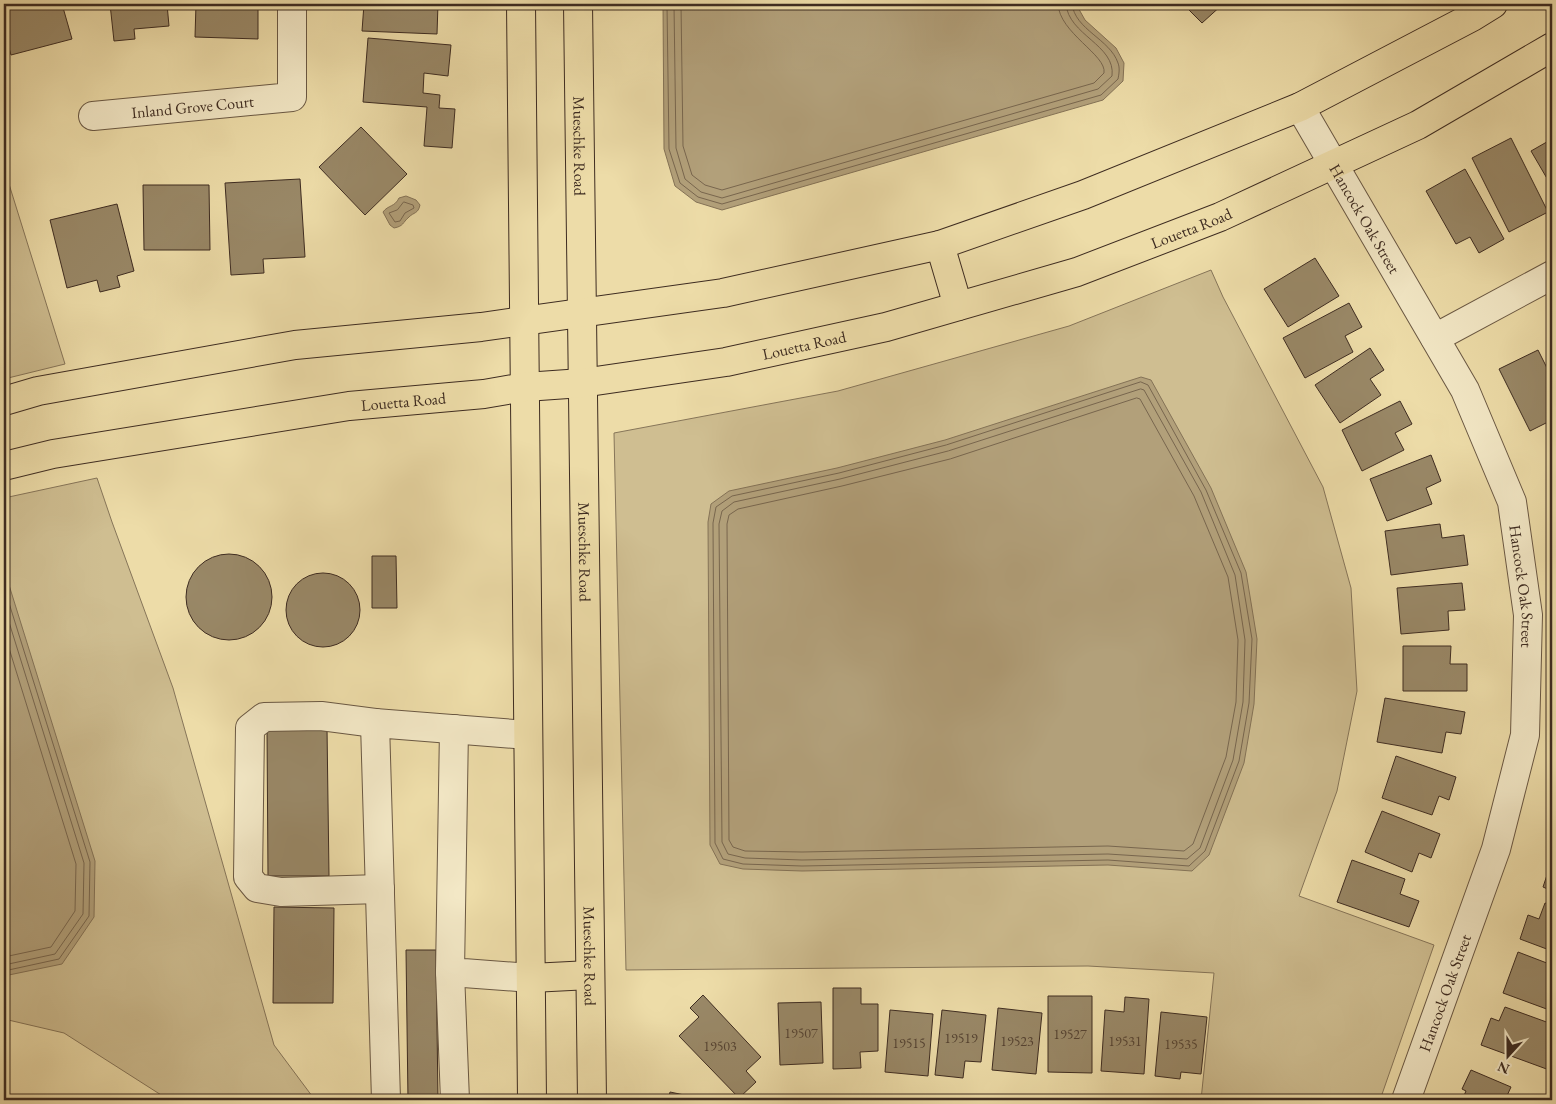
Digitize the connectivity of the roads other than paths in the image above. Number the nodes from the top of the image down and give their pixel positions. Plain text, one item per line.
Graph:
1 (292, 4) edge
2 (521, 4) edge
3 (578, 4) edge
4 (1492, 4) edge
5 (1552, 47) edge
6 (1300, 107) junction
7 (93, 116) dead end
8 (1333, 165) junction
9 (940, 245) junction
10 (1552, 275) edge
11 (958, 306) junction
12 (582, 313) junction
13 (524, 320) junction
14 (1435, 338) junction
15 (582, 383) junction
16 (525, 387) junction
17 (4, 401) edge
18 (4, 466) edge
19 (375, 723) junction
20 (454, 729) junction
21 (528, 735) junction
22 (380, 890) junction
23 (450, 972) junction
24 (590, 975) junction
25 (531, 978) junction
26 (386, 1100) edge
27 (456, 1100) edge
28 (532, 1100) edge
29 (592, 1100) edge
30 (1406, 1100) edge

1 - 7 street, Inland Grove Court
2 - 13 main road
3 - 12 main road, Mueschke Road
4 - 6 main road
5 - 8 main road, Louetta Road
6 - 8 street, Hancock Oak Street
6 - 9 main road
8 - 11 main road, Louetta Road
8 - 14 street, Hancock Oak Street
9 - 11 main road
9 - 12 main road
10 - 14 street
11 - 15 main road, Louetta Road
12 - 13 main road
12 - 15 main road, Mueschke Road
13 - 16 main road
13 - 17 main road
14 - 30 street, Hancock Oak Street
15 - 16 main road, Louetta Road
15 - 24 main road, Mueschke Road
16 - 18 main road, Louetta Road
16 - 21 main road
19 - 20 street
19 - 22 street
19 - 22 street
20 - 21 street
20 - 23 street
21 - 25 main road
22 - 26 street
23 - 25 street
23 - 27 street
24 - 25 main road
24 - 29 main road, Mueschke Road
25 - 28 main road

